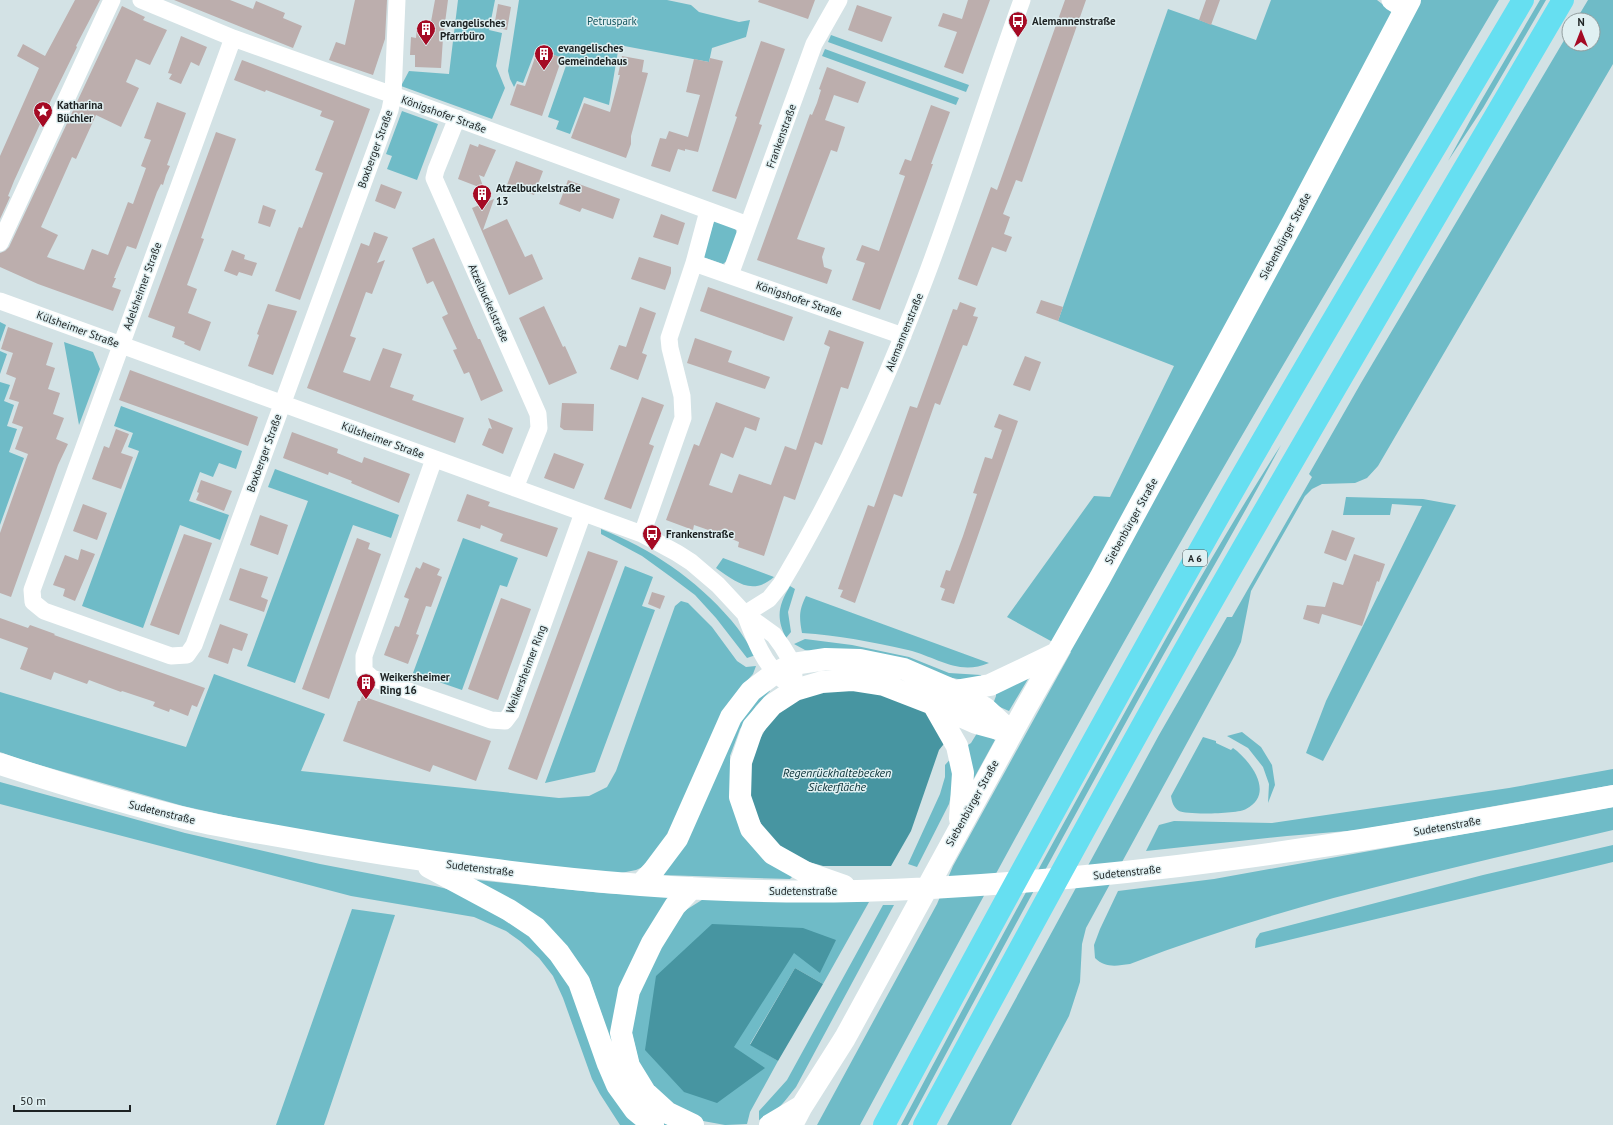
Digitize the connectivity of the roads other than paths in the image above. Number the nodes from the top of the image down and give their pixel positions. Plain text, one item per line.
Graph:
1 (112, 0) edge
2 (141, 0) edge
3 (397, 0) edge
4 (839, 0) edge
5 (1022, 0) edge
6 (1523, 0) edge
7 (1563, 0) edge
8 (1402, 3) edge
9 (233, 38) junction
10 (393, 95) junction
11 (456, 118) junction
12 (708, 211) junction
13 (748, 225) junction
14 (0, 243) edge
15 (694, 262) junction
16 (730, 275) junction
17 (0, 301) edge
18 (903, 336) junction
19 (121, 345) junction
20 (282, 403) junction
21 (434, 459) junction
22 (515, 488) junction
23 (583, 512) junction
24 (642, 534) junction
25 (33, 602) joint
26 (745, 614) junction
27 (1057, 653) junction
28 (784, 669) junction
29 (795, 690) junction
30 (955, 691) junction
31 (933, 704) junction
32 (1012, 733) junction
33 (0, 764) edge
34 (1613, 796) edge
35 (959, 827) junction
36 (417, 860) junction
37 (640, 885) junction
38 (692, 888) junction
39 (856, 891) junction
40 (801, 1119) edge
41 (653, 1125) edge
42 (693, 1125) edge
43 (770, 1125) edge
44 (884, 1125) edge
45 (924, 1125) edge

1 - 14 street
2 - 9 street, Königshofer Straße
3 - 10 street
4 - 13 street, Frankenstraße
5 - 18 street, Alemannenstraße
6 - 44 highway, A 6
7 - 45 highway
8 - 27 main road, Siebenbürger Straße
9 - 10 street, Königshofer Straße
9 - 19 street, Adelsheimer Straße
10 - 11 street, Königshofer Straße
10 - 20 street, Boxberger Straße
11 - 12 street, Königshofer Straße
11 - 22 street, Atzelbuckelstraße
12 - 13 street, Königshofer Straße
12 - 15 street
13 - 16 street, Frankenstraße
15 - 16 street, Königshofer Straße
15 - 24 street
16 - 18 street, Königshofer Straße
17 - 19 street, Külsheimer Straße
18 - 26 street, Alemannenstraße
19 - 20 street, Külsheimer Straße
19 - 25 street, Adelsheimer Straße
20 - 21 street, Külsheimer Straße
20 - 25 street, Boxberger Straße
21 - 22 street, Külsheimer Straße
21 - 23 street, Weikersheimer Ring
22 - 23 street, Külsheimer Straße
23 - 24 street, Külsheimer Straße
24 - 26 street, Külsheimer Straße
26 - 28 street, Külsheimer Straße
27 - 30 main road
27 - 32 main road, Siebenbürger Straße
28 - 29 street, Külsheimer Straße
28 - 30 main road
28 - 37 main road
29 - 31 main road
29 - 39 main road
30 - 32 main road
31 - 32 main road
31 - 35 main road
32 - 35 main road, Siebenbürger Straße
33 - 36 main road, Sudetenstraße
34 - 39 main road, Sudetenstraße
35 - 40 main road, Siebenbürger Straße
36 - 37 main road, Sudetenstraße
36 - 41 main road
37 - 38 main road, Sudetenstraße
38 - 39 main road, Sudetenstraße
38 - 42 main road
40 - 43 main road

